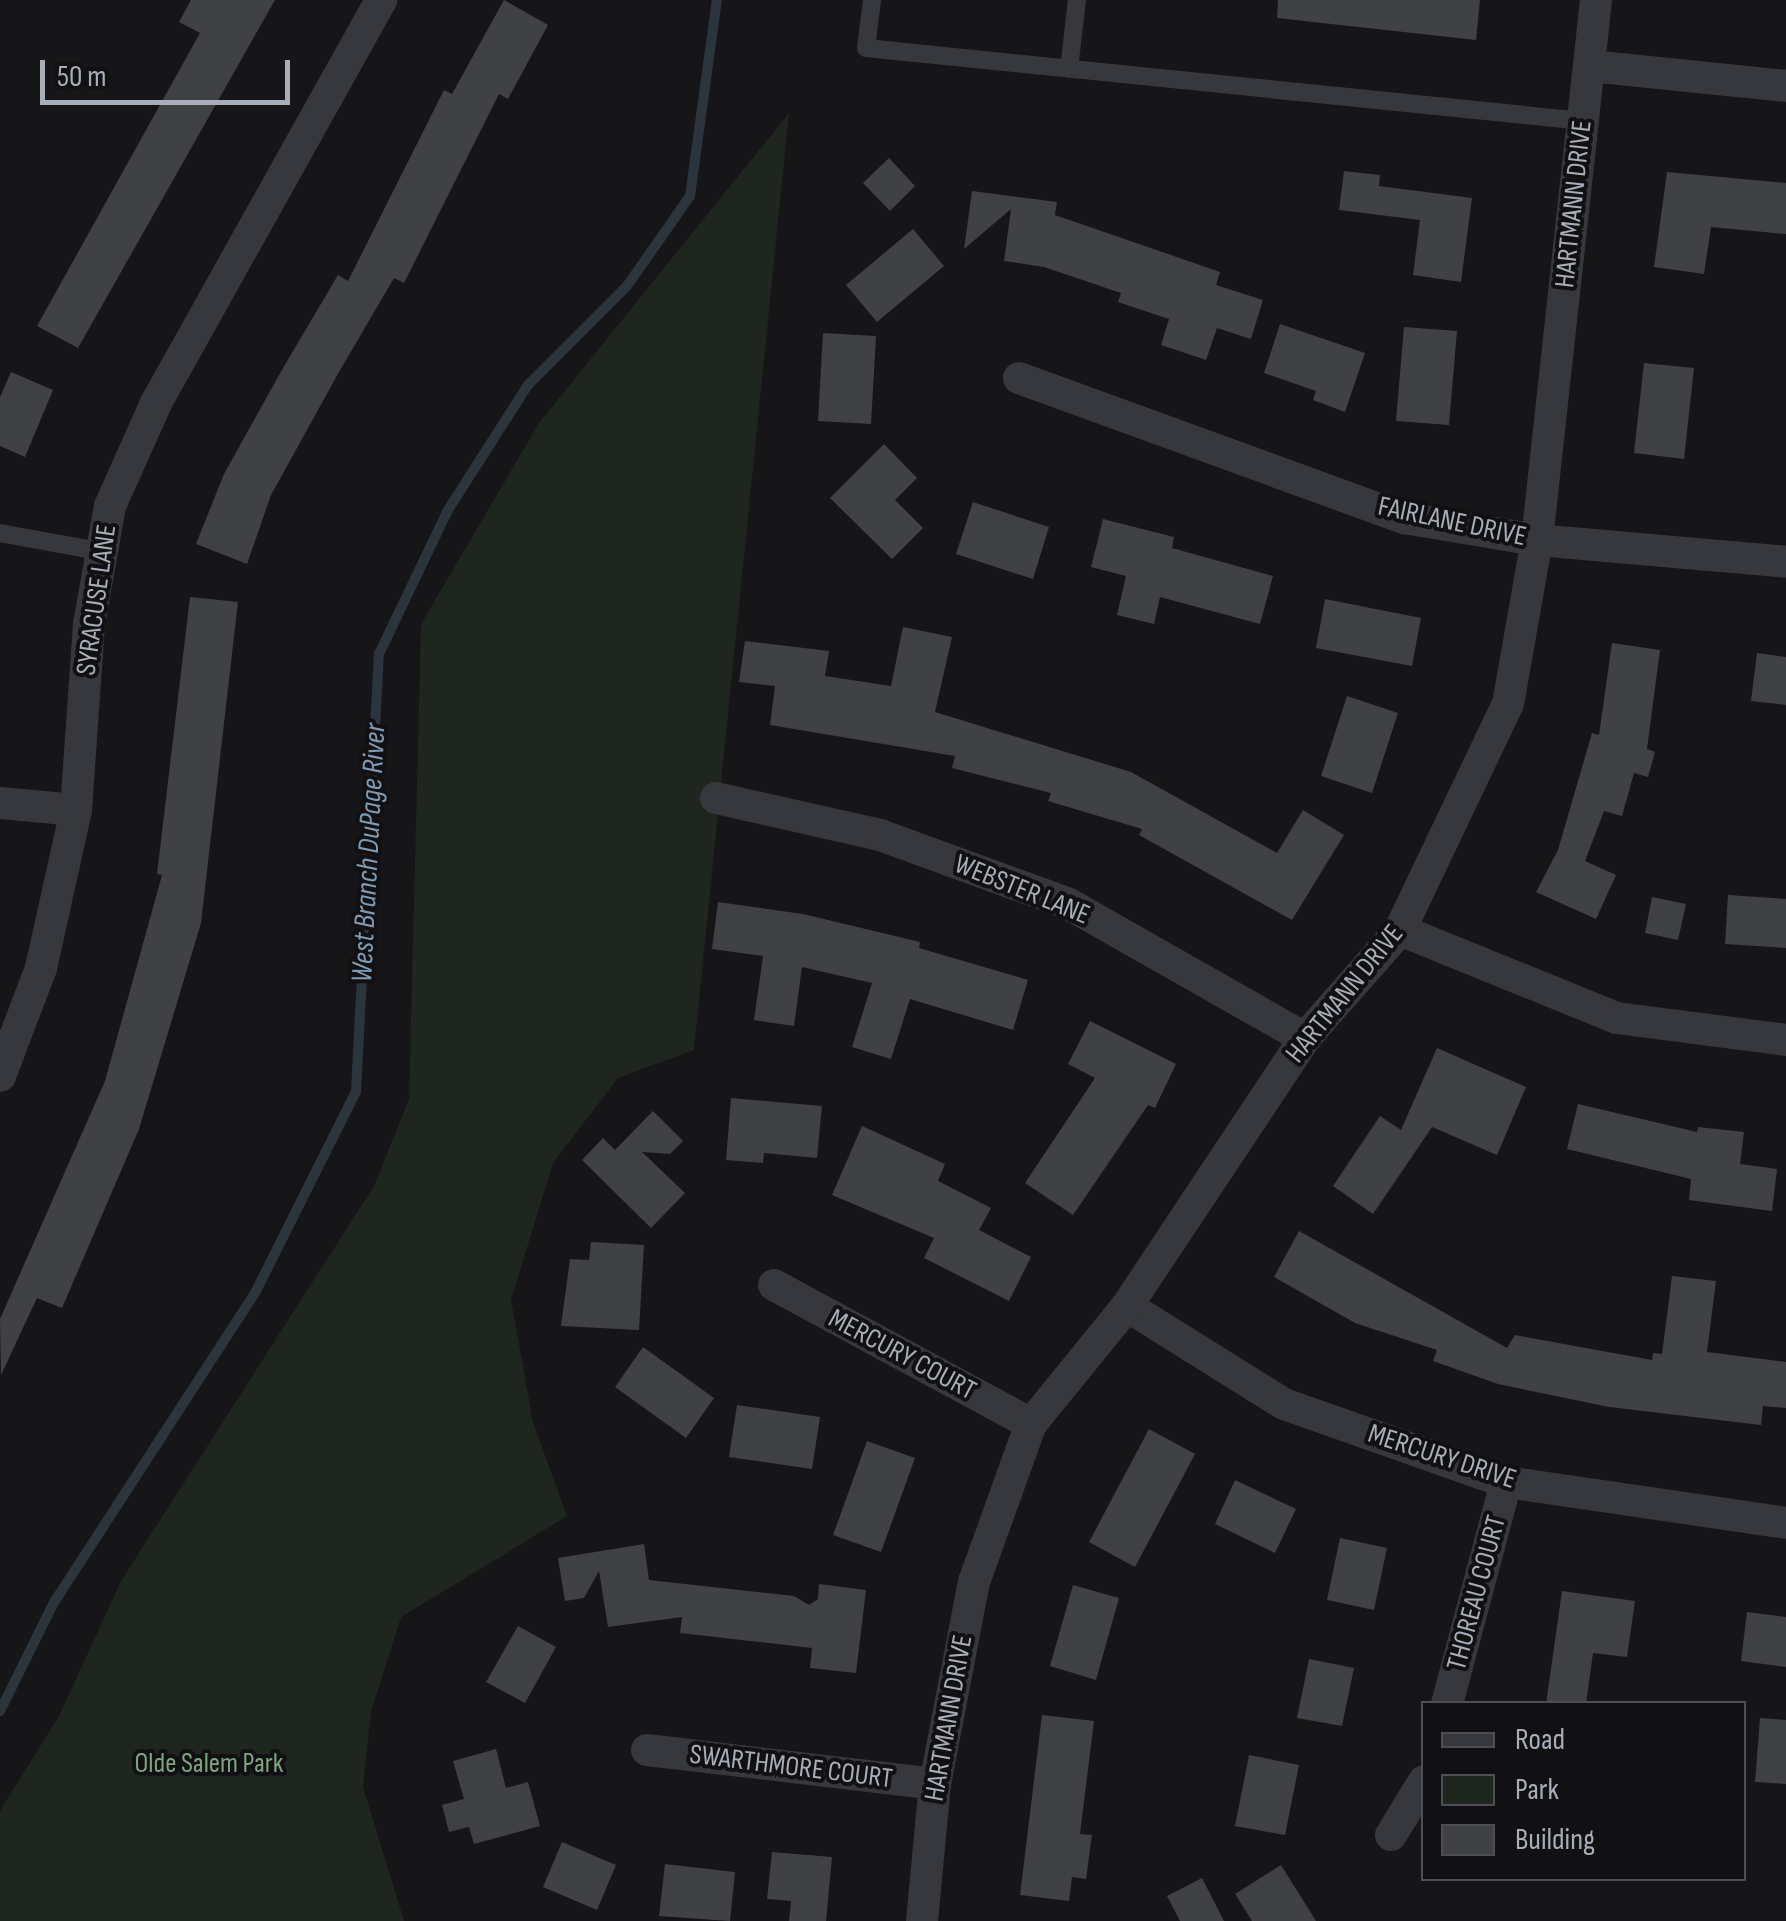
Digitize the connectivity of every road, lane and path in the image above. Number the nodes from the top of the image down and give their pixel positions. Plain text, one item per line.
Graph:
1 (381, 0) edge
2 (872, 0) edge
3 (1078, 0) edge
4 (1596, 0) edge
5 (1590, 66) junction
6 (1069, 69) junction
7 (1786, 86) edge
8 (1584, 121) junction
9 (1018, 378) dead end
10 (0, 533) edge
11 (1537, 540) junction
12 (99, 551) junction
13 (1786, 562) edge
14 (716, 798) dead end
15 (0, 803) edge
16 (76, 810) junction
17 (1400, 930) junction
18 (1305, 1038) junction
19 (1786, 1040) edge
20 (0, 1076) edge
21 (774, 1285) dead end
22 (1127, 1306) junction
23 (1031, 1424) junction
24 (1506, 1482) junction
25 (1786, 1523) edge
26 (1448, 1701) edge
27 (647, 1750) dead end
28 (935, 1784) junction
29 (1421, 1786) edge
30 (1391, 1835) dead end
31 (922, 1921) edge

1 - 12 street, SYRACUSE LANE
2 - 6 lane
3 - 6 lane
4 - 5 street, HARTMANN DRIVE
5 - 7 street
5 - 8 street, HARTMANN DRIVE
6 - 8 lane
8 - 11 street, HARTMANN DRIVE
9 - 11 street, FAIRLANE DRIVE
10 - 12 lane
11 - 13 street, FAIRLANE DRIVE
11 - 17 street, HARTMANN DRIVE
12 - 16 street, SYRACUSE LANE
14 - 18 street, WEBSTER LANE
15 - 16 street
16 - 20 street, SYRACUSE LANE
17 - 18 street, HARTMANN DRIVE
17 - 19 street
18 - 22 street, HARTMANN DRIVE
21 - 23 street, MERCURY COURT
22 - 23 street, HARTMANN DRIVE
22 - 24 street, MERCURY DRIVE
23 - 28 street, HARTMANN DRIVE
24 - 25 street, MERCURY DRIVE
24 - 26 street, THOREAU COURT
27 - 28 street, SWARTHMORE COURT
28 - 31 street, HARTMANN DRIVE
29 - 30 street

